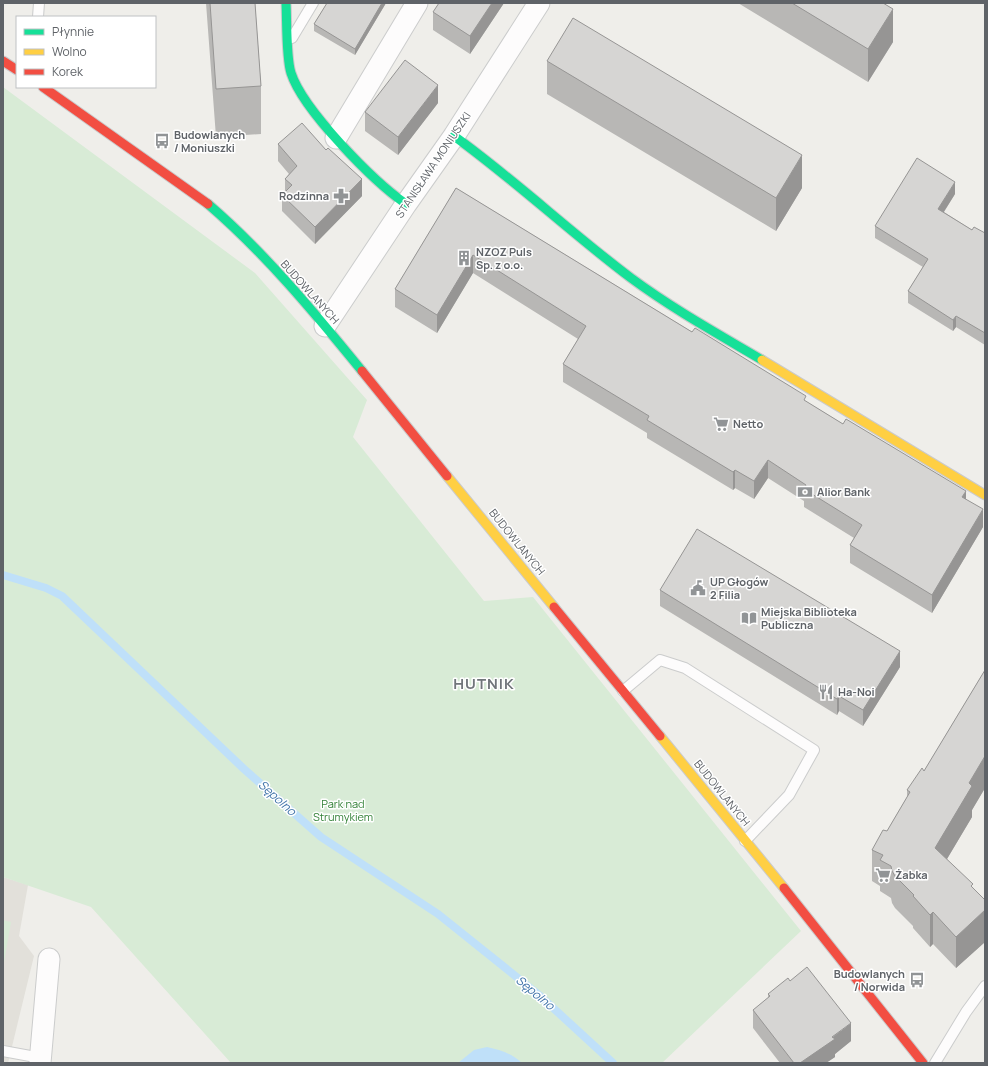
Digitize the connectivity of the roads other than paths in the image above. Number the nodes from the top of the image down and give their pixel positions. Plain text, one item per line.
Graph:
1 (39, 3) edge
2 (286, 3) edge
3 (313, 3) edge
4 (417, 3) edge
5 (539, 3) edge
6 (38, 16) edge
7 (289, 43) junction
8 (3, 61) edge
9 (16, 69) edge
10 (44, 88) edge
11 (454, 136) junction
12 (336, 138) junction
13 (406, 204) junction
14 (325, 326) junction
15 (985, 495) edge
16 (623, 691) junction
17 (746, 841) junction
18 (49, 959) dead end
19 (985, 986) edge
20 (3, 1051) edge
21 (40, 1060) edge
22 (923, 1063) edge
23 (935, 1063) edge

1 - 6 lane
2 - 7 street
3 - 7 lane
4 - 12 street
5 - 11 street, STANISŁAWA MONIUSZKI
7 - 12 street
8 - 9 street
10 - 14 street, BUDOWLANYCH
11 - 13 street, STANISŁAWA MONIUSZKI
11 - 15 street
12 - 13 street
13 - 14 street, STANISŁAWA MONIUSZKI
14 - 16 street, BUDOWLANYCH
16 - 17 street, BUDOWLANYCH
16 - 17 lane
17 - 22 street, BUDOWLANYCH
18 - 21 street
19 - 23 lane
20 - 21 lane

